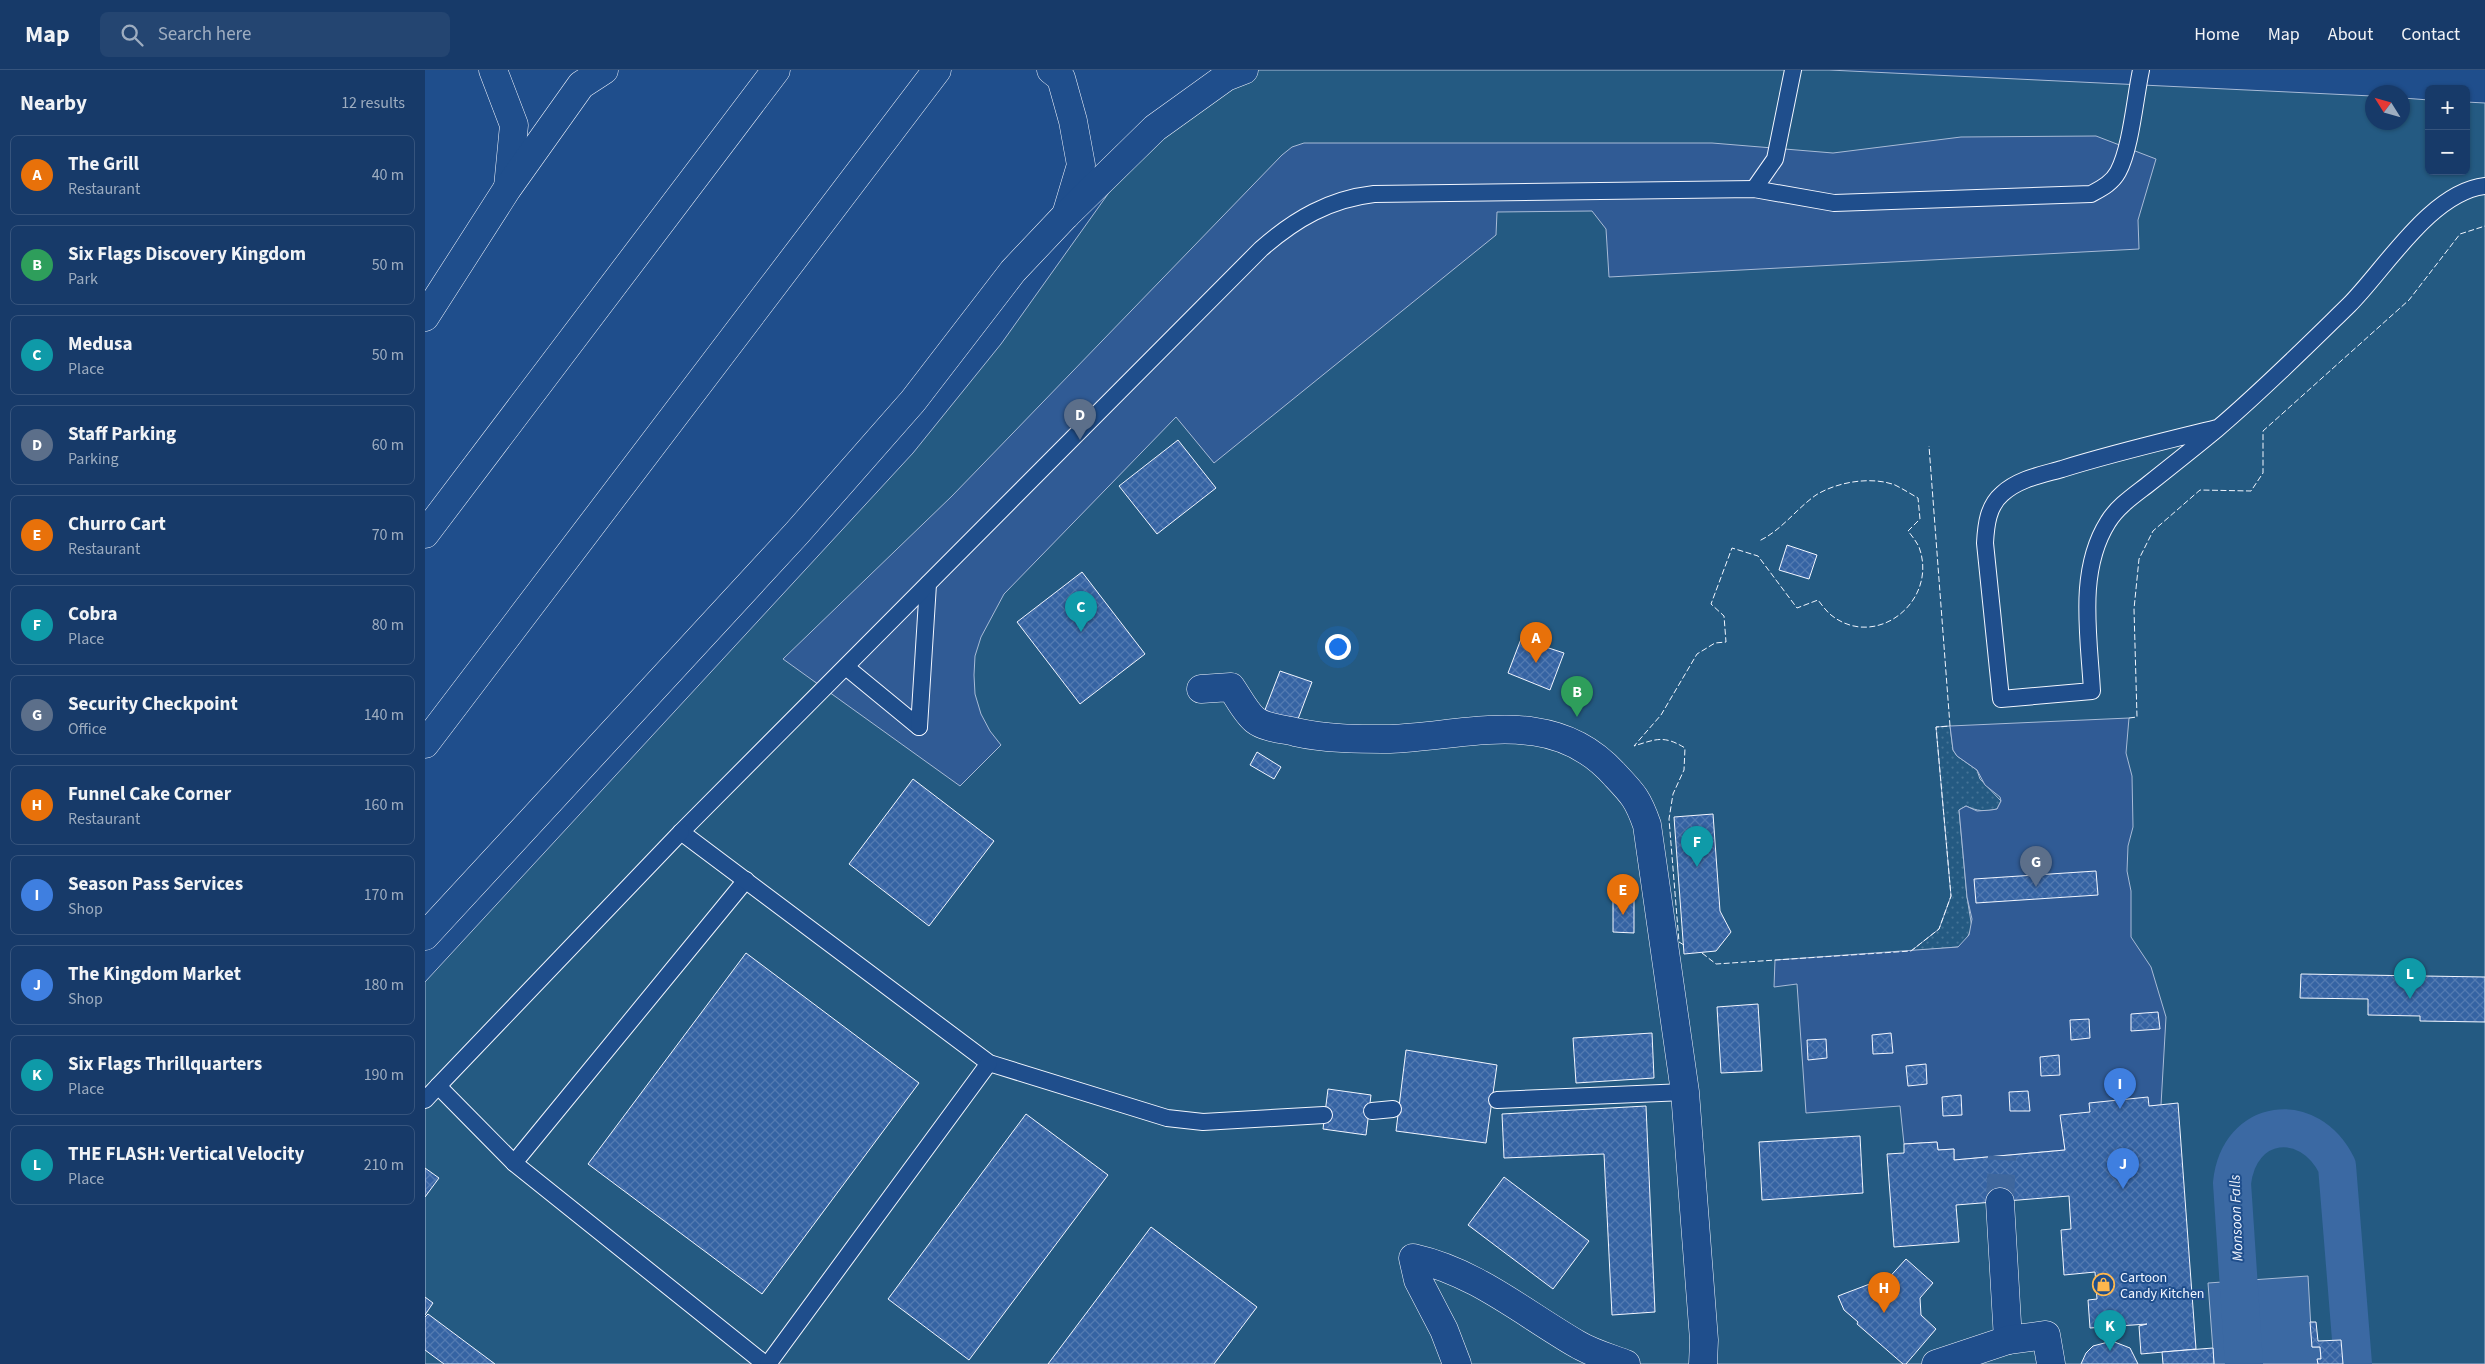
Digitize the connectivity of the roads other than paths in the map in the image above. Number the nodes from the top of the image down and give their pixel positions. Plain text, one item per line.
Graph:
1 (493, 70) edge
2 (603, 70) edge
3 (776, 70) edge
4 (937, 70) edge
5 (1051, 70) edge
6 (1244, 70) edge
7 (1793, 70) edge
8 (2141, 70) edge
9 (2485, 186) edge
10 (507, 189) junction
11 (1754, 189) junction
12 (1065, 216) junction
13 (425, 316) edge
14 (2217, 428) junction
15 (425, 534) edge
16 (928, 584) junction
17 (846, 667) junction
18 (1201, 689) dead end
19 (425, 744) edge
20 (681, 832) junction
21 (746, 880) junction
22 (425, 936) edge
23 (989, 1063) junction
24 (438, 1086) junction
25 (1685, 1092) junction
26 (425, 1100) edge
27 (1497, 1100) dead end
28 (1393, 1109) dead end
29 (1372, 1111) dead end
30 (1325, 1115) dead end
31 (514, 1164) junction
32 (2000, 1202) tunnel mouth
33 (2008, 1340) junction
34 (767, 1364) edge
35 (1457, 1364) edge
36 (1626, 1364) edge
37 (1703, 1364) edge
38 (1936, 1364) edge
39 (2051, 1364) edge

1 - 10 main road
2 - 10 main road
3 - 15 main road
4 - 19 main road
5 - 12 main road
6 - 12 main road
7 - 11 lane
8 - 11 lane
9 - 14 lane
10 - 13 main road
11 - 16 lane
12 - 22 main road
14 - 14 lane
16 - 17 lane
16 - 17 lane
17 - 20 lane
18 - 25 main road
20 - 21 lane
20 - 24 lane
21 - 23 lane
21 - 31 lane
23 - 30 lane
23 - 34 lane
24 - 26 lane
24 - 31 lane
25 - 27 lane
25 - 37 main road
28 - 29 lane
31 - 34 lane
32 - 33 main road
33 - 38 main road
33 - 39 main road
35 - 36 main road

